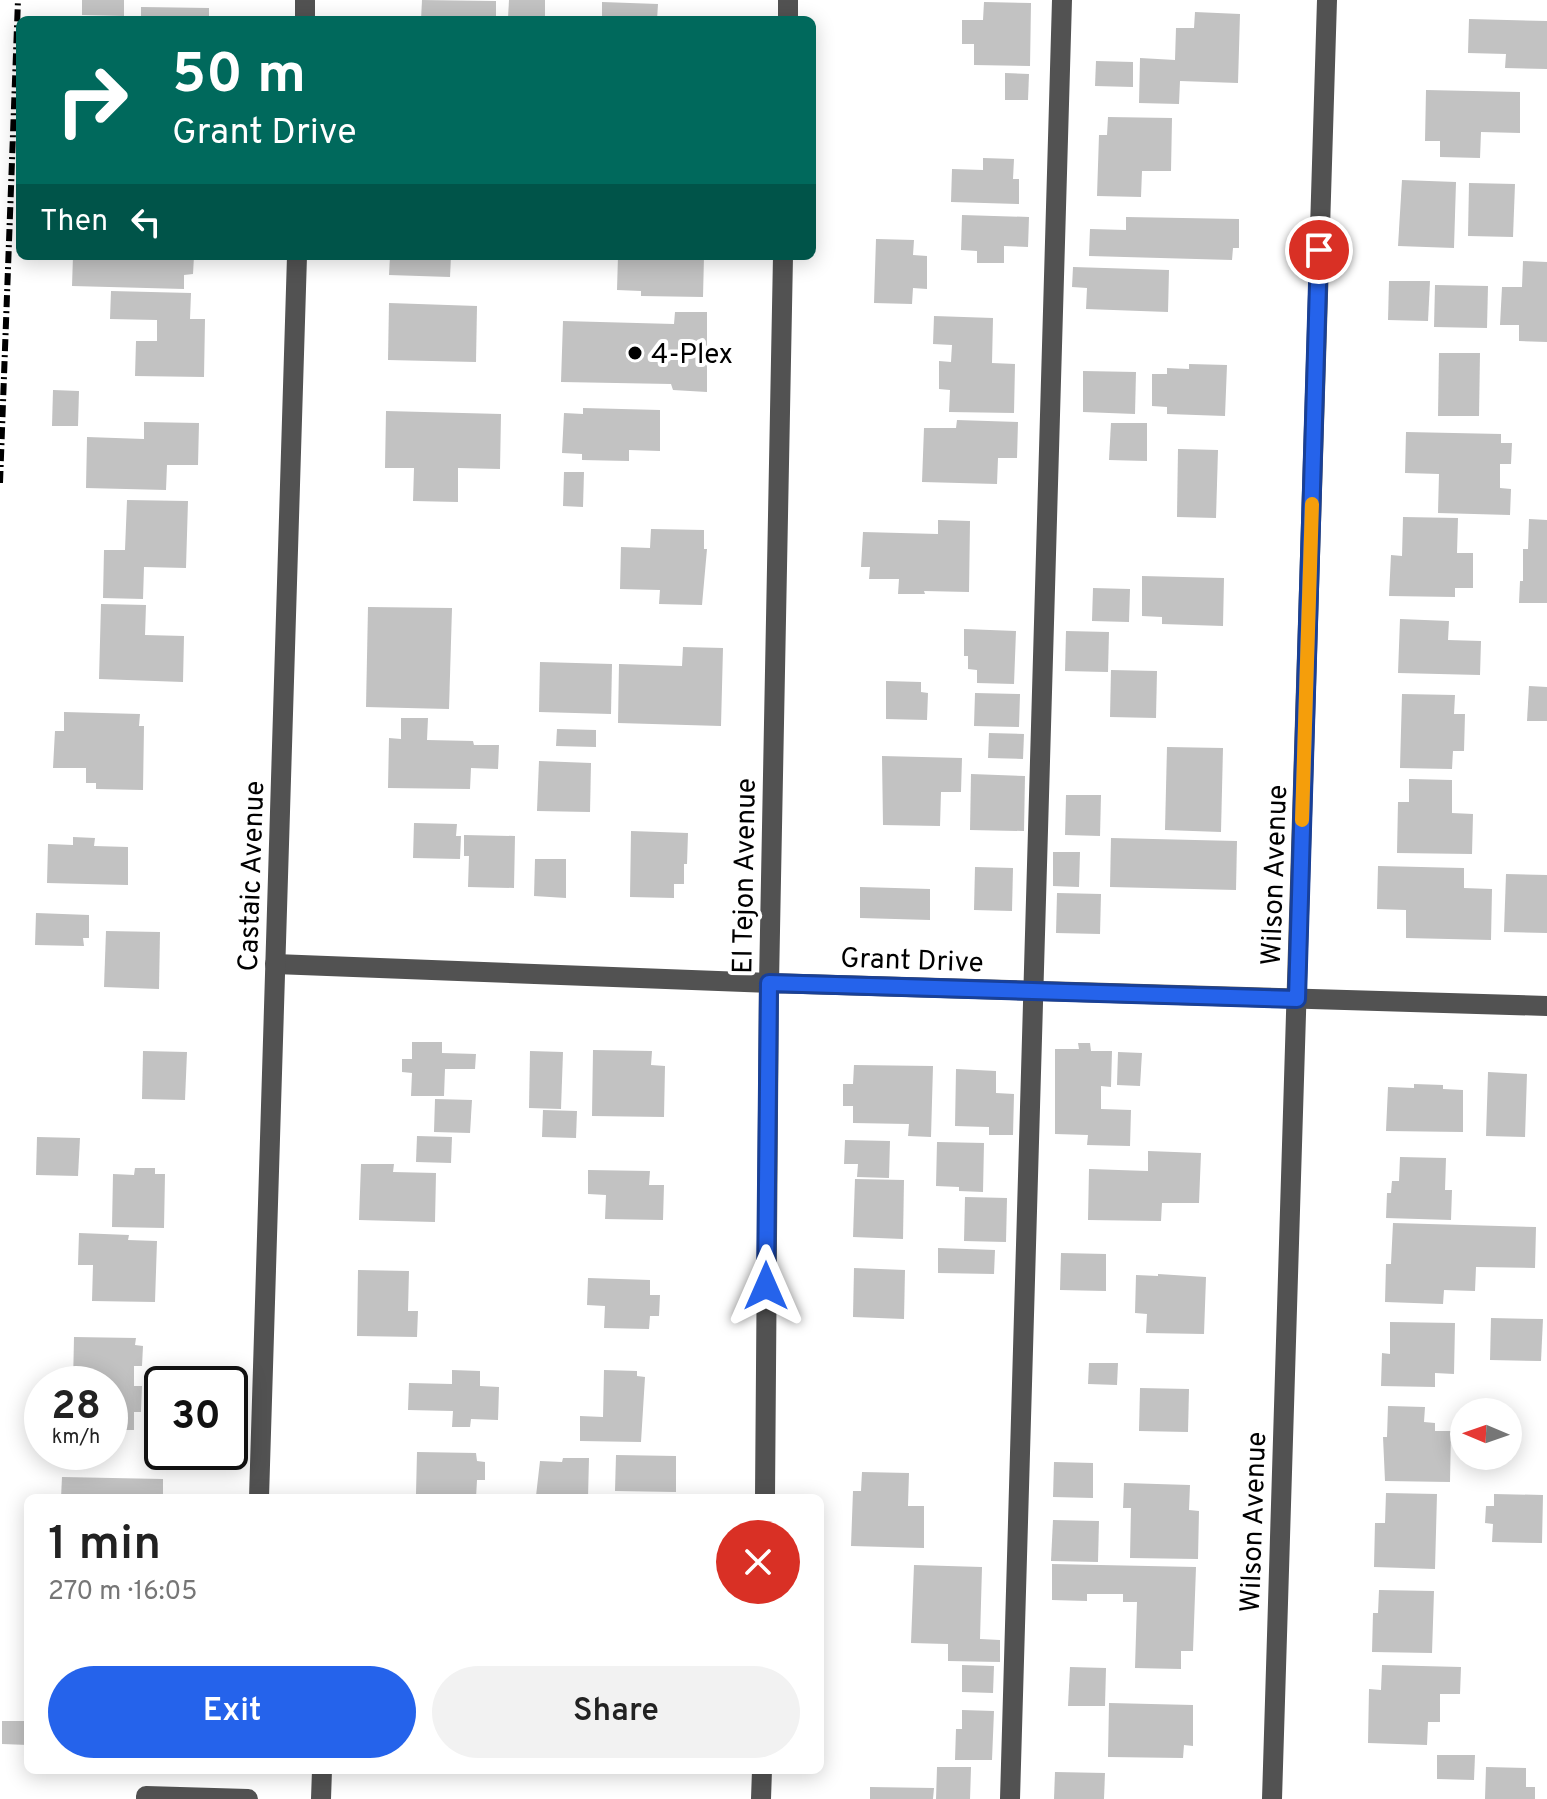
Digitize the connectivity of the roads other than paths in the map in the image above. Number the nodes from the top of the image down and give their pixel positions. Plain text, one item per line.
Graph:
1 (1062, 0) edge
2 (1327, 0) edge
3 (297, 260) edge
4 (783, 260) edge
5 (275, 964) junction
6 (769, 983) junction
7 (1033, 991) junction
8 (1297, 999) junction
9 (1547, 1006) edge
10 (259, 1494) edge
11 (765, 1494) edge
12 (322, 1774) edge
13 (762, 1774) edge
14 (146, 1799) edge
15 (248, 1799) edge
16 (321, 1799) edge
17 (761, 1799) edge
18 (1010, 1799) edge
19 (1272, 1799) edge

1 - 7 street
2 - 8 street, Wilson Avenue
3 - 5 street, Castaic Avenue
4 - 6 street, El Tejon Avenue
5 - 6 street, Grant Drive
5 - 10 street, Castaic Avenue
6 - 7 street, Grant Drive
6 - 11 street, El Tejon Avenue
7 - 8 street, Grant Drive
7 - 18 street
8 - 9 street, Grant Drive
8 - 19 street, Wilson Avenue
12 - 16 street
13 - 17 street
14 - 15 street

